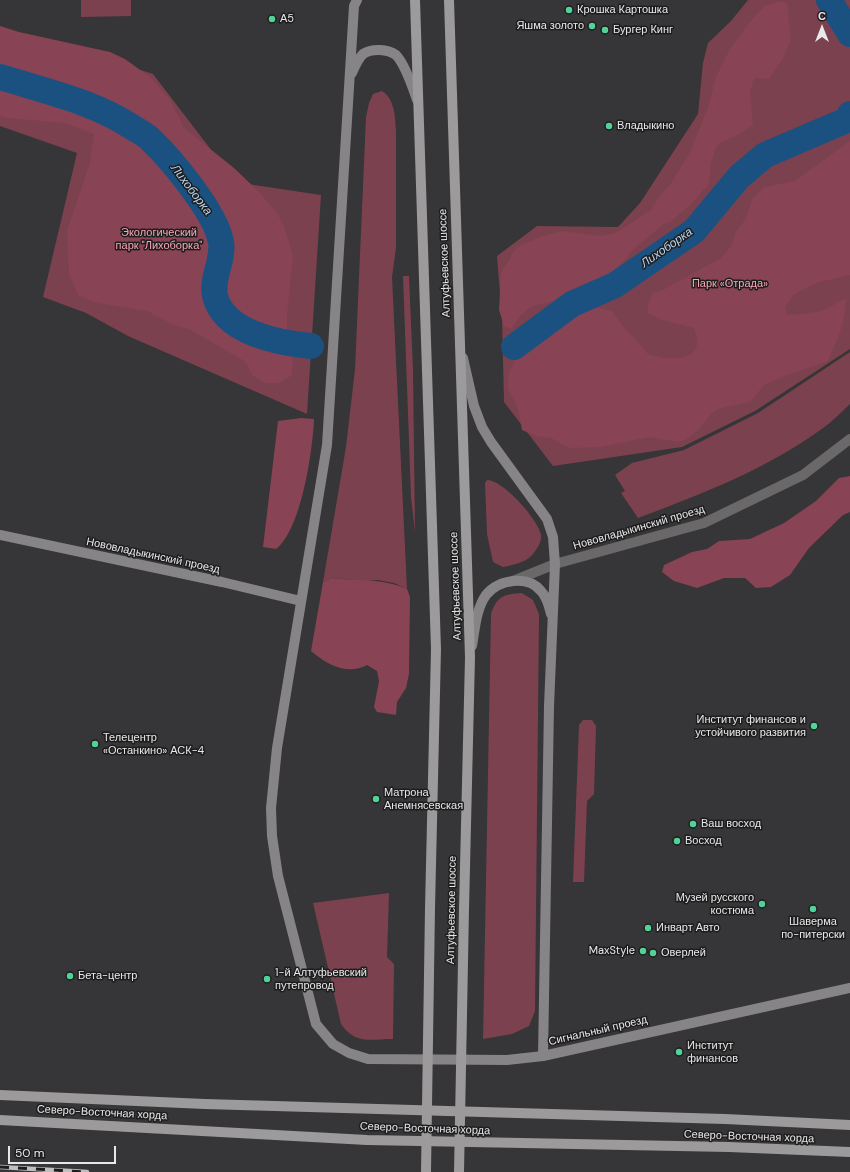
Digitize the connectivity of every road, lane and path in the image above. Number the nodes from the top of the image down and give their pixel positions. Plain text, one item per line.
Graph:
1 (415, 0) edge
2 (449, 0) edge
3 (355, 3) edge
4 (350, 80) junction
5 (420, 107) junction
6 (461, 349) junction
7 (850, 439) edge
8 (0, 535) edge
9 (555, 564) junction
10 (513, 581) junction
11 (301, 601) junction
12 (553, 620) junction
13 (470, 657) junction
14 (850, 988) edge
15 (543, 1056) junction
16 (0, 1095) edge
17 (0, 1120) edge
18 (850, 1125) edge
19 (850, 1152) edge
20 (426, 1172) edge
21 (459, 1172) edge

1 - 5 main road, Алтуфьевское шоссе
2 - 6 main road, Алтуфьевское шоссе
3 - 4 main road, Сигнальный проезд
4 - 5 main road
4 - 11 main road, Сигнальный проезд
5 - 20 main road, Алтуфьевское шоссе, bridge
6 - 9 main road
6 - 13 main road, Алтуфьевское шоссе
7 - 9 street, Нововладыкинский проезд
8 - 11 main road, Нововладыкинский проезд
9 - 10 street, Нововладыкинский проезд
9 - 12 main road
10 - 12 main road
10 - 13 main road
11 - 15 main road, Сигнальный проезд
12 - 15 main road
13 - 21 main road, Алтуфьевское шоссе, bridge
14 - 15 main road, Сигнальный проезд
16 - 18 main road, Северо-Восточная хорда
17 - 19 main road, Северо-Восточная хорда

